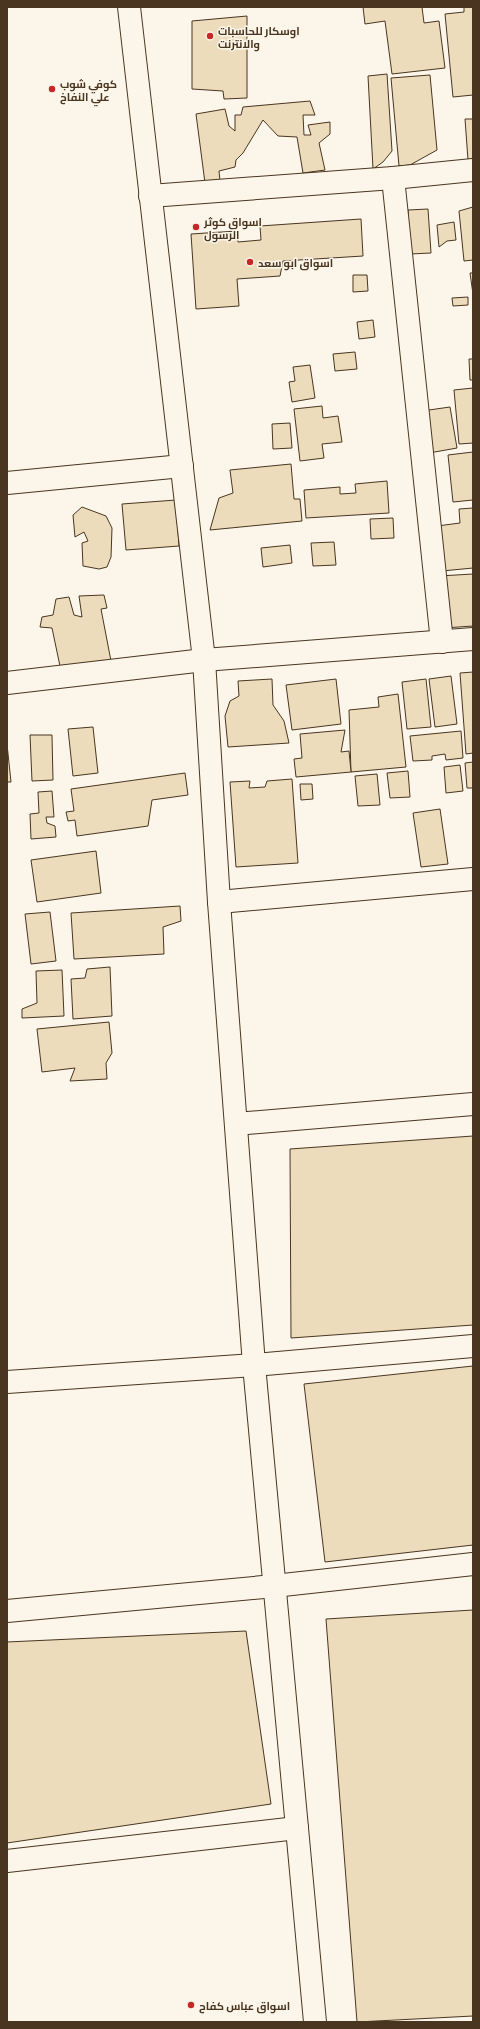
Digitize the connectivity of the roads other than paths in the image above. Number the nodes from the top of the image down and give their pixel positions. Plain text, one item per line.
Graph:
1 (129, 7) edge
2 (473, 170) edge
3 (393, 178) junction
4 (150, 196) junction
5 (182, 466) junction
6 (7, 483) edge
7 (473, 639) edge
8 (442, 642) junction
9 (204, 660) junction
10 (7, 683) edge
11 (473, 879) edge
12 (219, 902) junction
13 (473, 1104) edge
14 (236, 1124) junction
15 (473, 1346) edge
16 (254, 1365) junction
17 (7, 1382) edge
18 (473, 1564) edge
19 (274, 1586) junction
20 (7, 1611) edge
21 (297, 1828) junction
22 (7, 1861) edge
23 (315, 2022) edge

1 - 4 street
2 - 3 street
3 - 4 street
3 - 8 street
4 - 5 street
5 - 6 street
5 - 9 street
7 - 8 street
8 - 9 street
9 - 10 street
9 - 12 street
11 - 12 street
12 - 14 street
13 - 14 street
14 - 16 street
15 - 16 street
16 - 17 street
16 - 19 street
18 - 19 street
19 - 20 street
19 - 21 street
21 - 22 street
21 - 23 street

